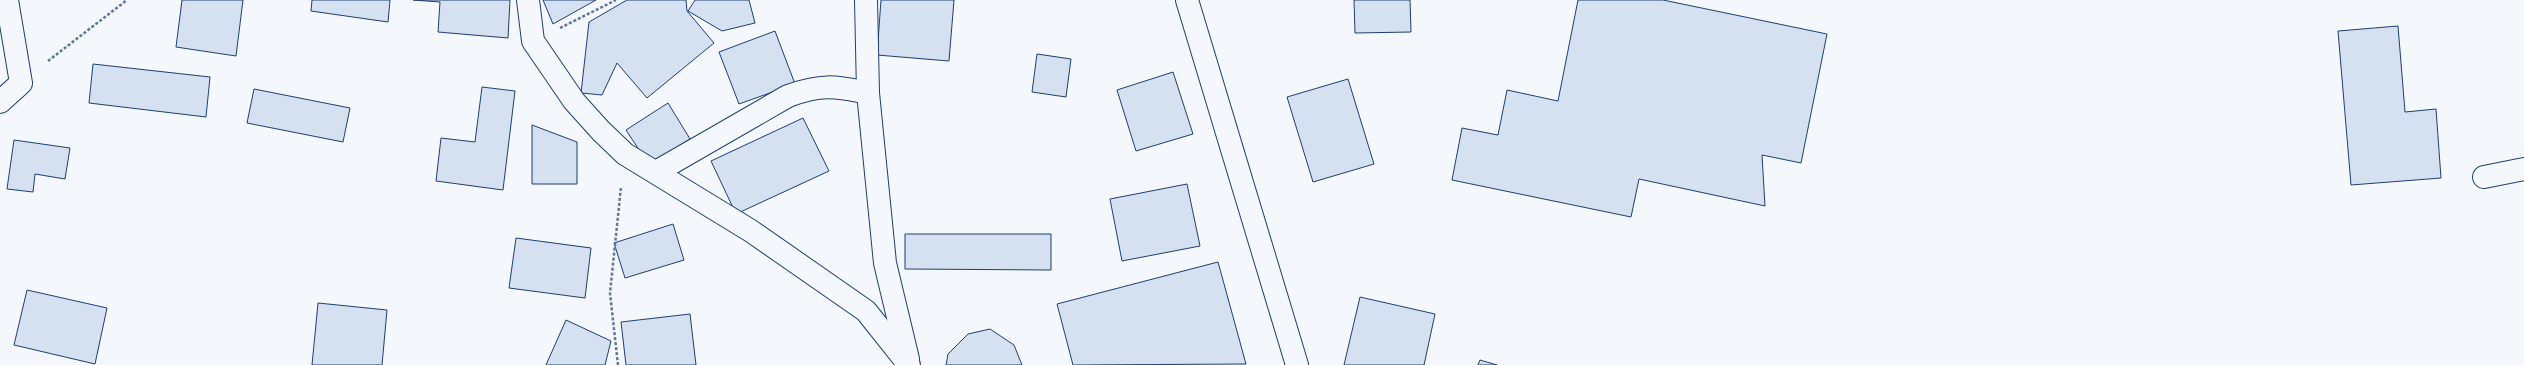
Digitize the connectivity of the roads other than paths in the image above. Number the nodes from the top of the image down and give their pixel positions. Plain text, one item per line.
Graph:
1 (7, 0) edge
2 (528, 0) edge
3 (866, 0) edge
4 (1187, 0) edge
5 (868, 93) junction
6 (0, 102) edge
7 (2524, 169) edge
8 (656, 172) junction
9 (2484, 177) dead end
10 (909, 365) edge
11 (1297, 365) edge

1 - 6 street
2 - 8 street
3 - 5 street
4 - 11 street
5 - 8 street
5 - 10 street
7 - 9 street
8 - 10 street

